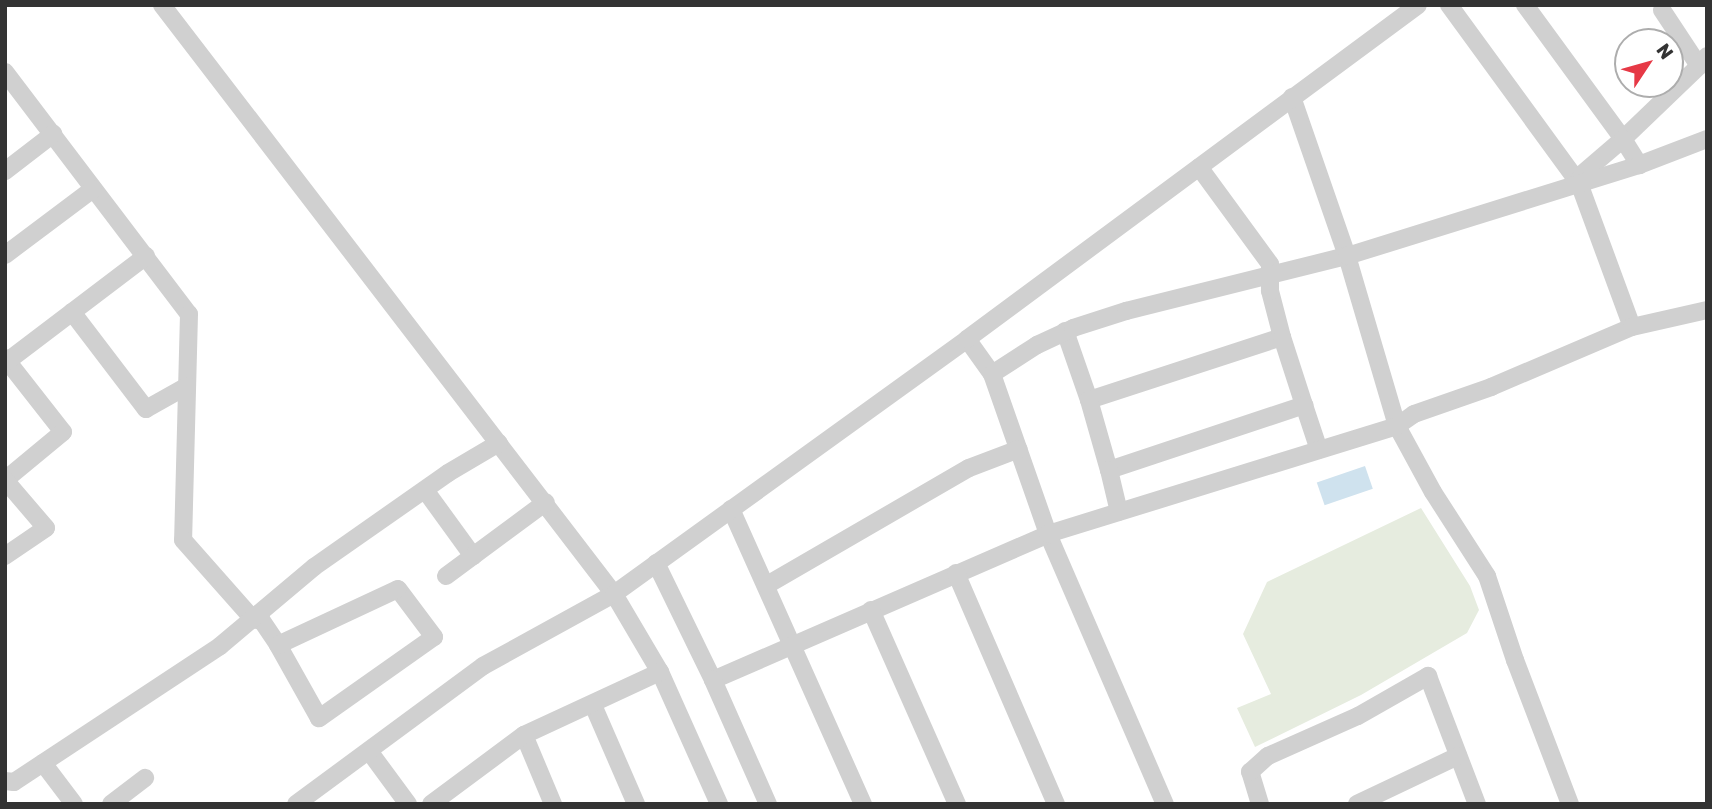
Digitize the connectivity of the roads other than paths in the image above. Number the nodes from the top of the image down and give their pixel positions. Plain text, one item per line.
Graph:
1 (162, 5) edge
2 (1418, 5) edge
3 (1449, 5) edge
4 (1525, 5) edge
5 (1662, 7) edge
6 (1703, 61) edge
7 (5, 72) edge
8 (1292, 97) junction
9 (53, 134) junction
10 (1623, 139) junction
11 (1707, 139) edge
12 (1639, 165) junction
13 (1199, 167) junction
14 (5, 171) edge
15 (1579, 183) junction
16 (93, 189) junction
17 (5, 255) edge
18 (146, 256) junction
19 (1347, 256) junction
20 (1269, 274) junction
21 (1707, 310) edge
22 (72, 312) junction
23 (1632, 327) junction
24 (1066, 331) junction
25 (1282, 337) junction
26 (967, 339) junction
27 (6, 361) edge
28 (992, 374) junction
29 (187, 386) junction
30 (1089, 400) junction
31 (1304, 405) junction
32 (1397, 426) junction
33 (499, 443) junction
34 (1018, 449) junction
35 (1319, 450) junction
36 (1109, 470) junction
37 (5, 480) edge
38 (425, 490) junction
39 (546, 502) junction
40 (731, 509) junction
41 (1119, 512) junction
42 (1048, 534) junction
43 (5, 556) edge
44 (473, 556) junction
45 (656, 563) junction
46 (956, 573) junction
47 (446, 576) dead end
48 (767, 585) junction
49 (614, 594) junction
50 (872, 610) junction
51 (253, 619) junction
52 (278, 645) junction
53 (792, 645) junction
54 (660, 672) junction
55 (713, 680) junction
56 (593, 705) junction
57 (524, 736) junction
58 (369, 751) junction
59 (1458, 756) junction
60 (43, 763) junction
61 (145, 778) dead end
62 (5, 781) edge
63 (74, 804) edge
64 (111, 804) edge
65 (296, 804) edge
66 (408, 804) edge
67 (431, 804) edge
68 (553, 804) edge
69 (636, 804) edge
70 (719, 804) edge
71 (768, 804) edge
72 (863, 804) edge
73 (957, 804) edge
74 (1056, 804) edge
75 (1165, 804) edge
76 (1260, 804) edge
77 (1357, 804) edge
78 (1476, 804) edge
79 (1570, 804) edge

1 - 33 street
2 - 8 street
3 - 15 street
4 - 10 street
5 - 6 street
6 - 10 street
7 - 9 street
8 - 13 street
8 - 19 street
9 - 14 street
9 - 16 street
10 - 12 street
10 - 15 street
11 - 12 street
12 - 15 street
13 - 20 street
13 - 26 street
15 - 19 street
15 - 23 street
16 - 17 street
16 - 18 street
18 - 22 street
18 - 29 street
19 - 20 street
19 - 32 street
20 - 24 street
20 - 25 street
21 - 23 street
22 - 27 street
22 - 29 street
23 - 32 street
24 - 28 street
24 - 30 street
25 - 30 street
25 - 31 street
26 - 28 street
26 - 40 street
27 - 37 street
28 - 34 street
29 - 51 street
30 - 36 street
31 - 35 street
31 - 36 street
32 - 35 street
32 - 79 street
33 - 38 street
33 - 39 street
34 - 42 street
34 - 48 street
35 - 41 street
36 - 41 street
37 - 43 street
38 - 44 street
38 - 51 street
39 - 44 street
39 - 49 street
40 - 45 street
40 - 48 street
41 - 42 street
42 - 46 street
42 - 75 street
44 - 47 street
45 - 49 street
45 - 55 street
46 - 50 street
46 - 74 street
48 - 53 street
49 - 54 street
49 - 58 street
50 - 53 street
50 - 73 street
51 - 52 street
51 - 60 street
52 - 52 street
53 - 55 street
53 - 72 street
54 - 56 street
54 - 70 street
55 - 71 street
56 - 57 street
56 - 69 street
57 - 67 street
57 - 68 street
58 - 65 street
58 - 66 street
59 - 76 street
59 - 77 street
59 - 78 street
60 - 62 street
60 - 63 street
61 - 64 street

